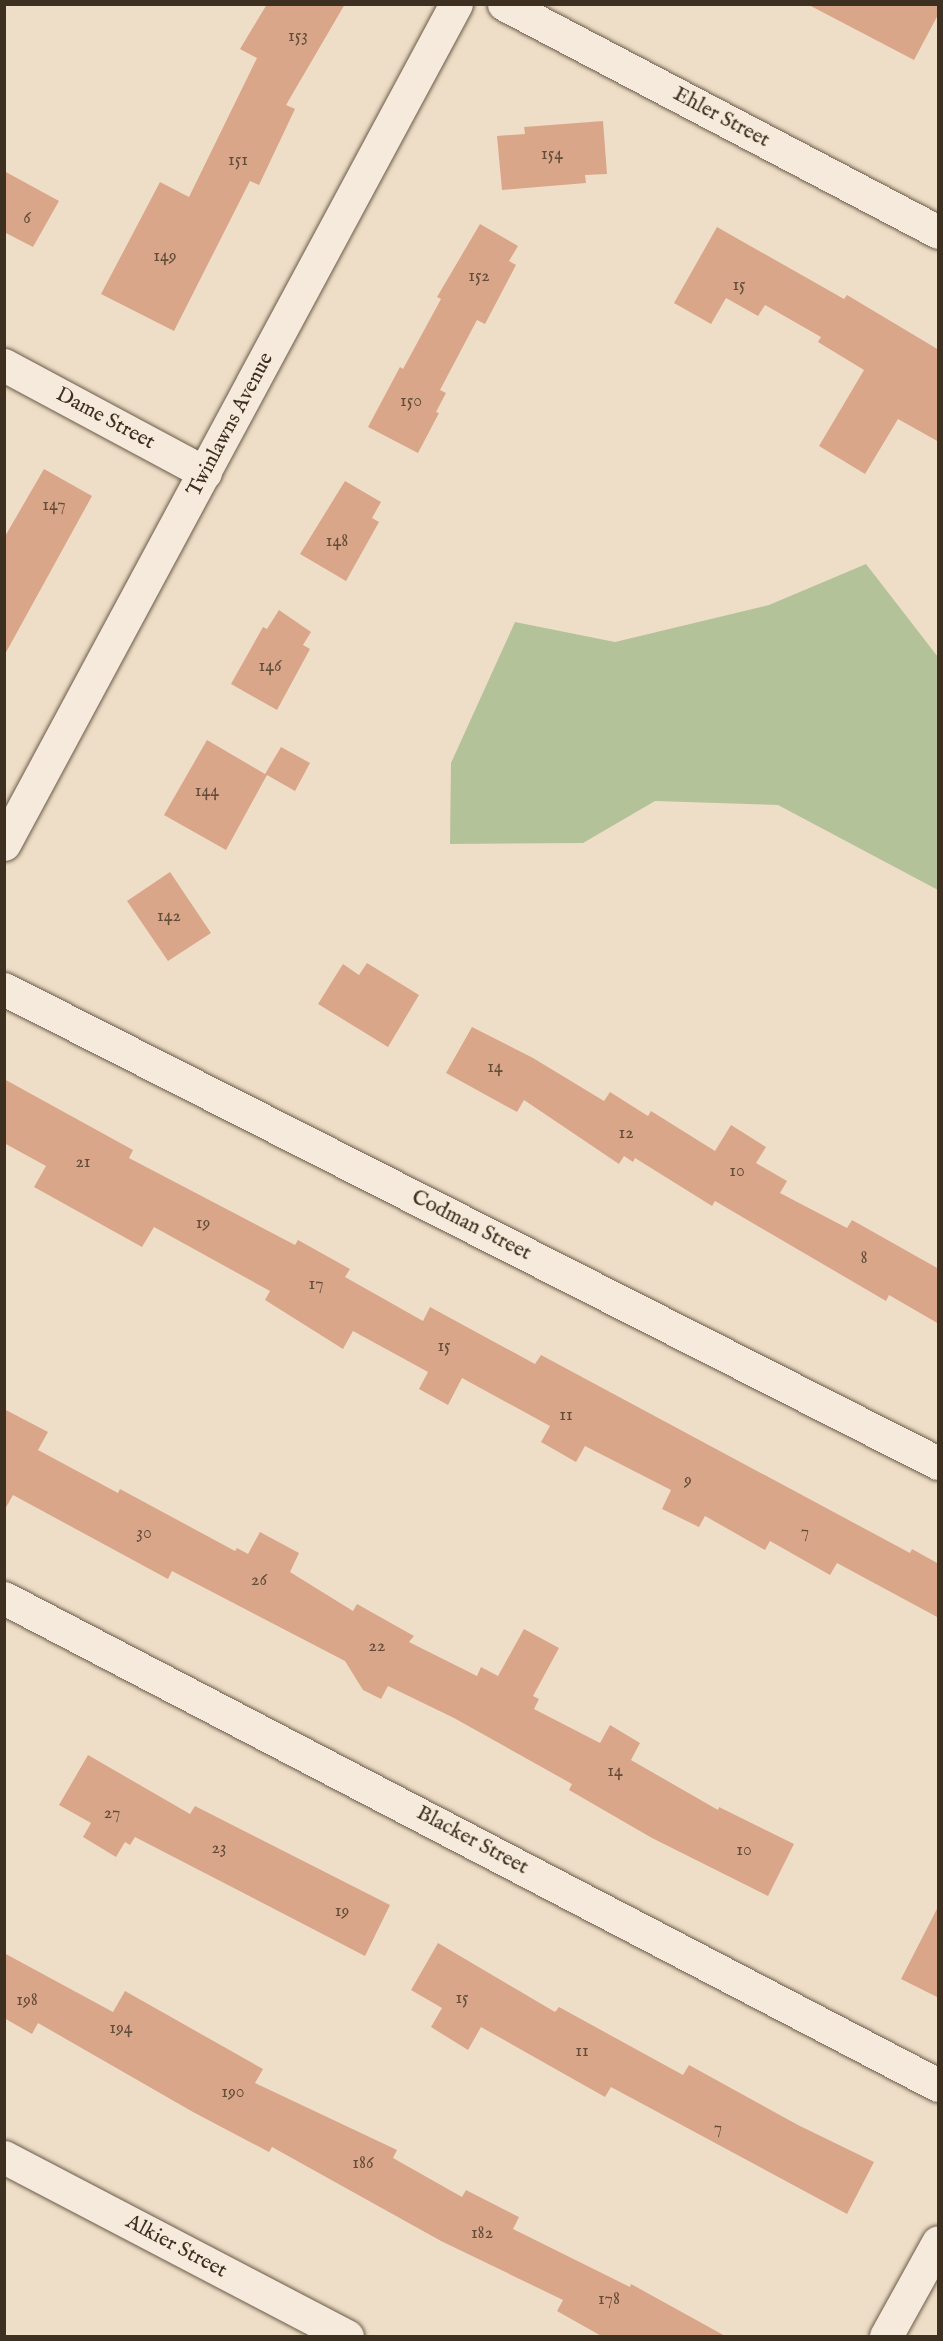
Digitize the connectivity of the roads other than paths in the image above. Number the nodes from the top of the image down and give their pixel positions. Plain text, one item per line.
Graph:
1 (456, 4) edge
2 (504, 4) edge
3 (939, 232) edge
4 (4, 365) edge
5 (205, 473) junction
6 (4, 844) edge
7 (4, 988) edge
8 (939, 1464) edge
9 (4, 1598) edge
10 (939, 2085) edge
11 (4, 2157) edge
12 (939, 2242) edge
13 (347, 2337) edge
14 (886, 2337) edge

1 - 5 street, Twinlawns Avenue
2 - 3 street, Ehler Street
4 - 5 street, Dame Street
5 - 6 street, Twinlawns Avenue
7 - 8 street, Codman Street
9 - 10 street, Blacker Street
11 - 13 street, Alkier Street
12 - 14 street

